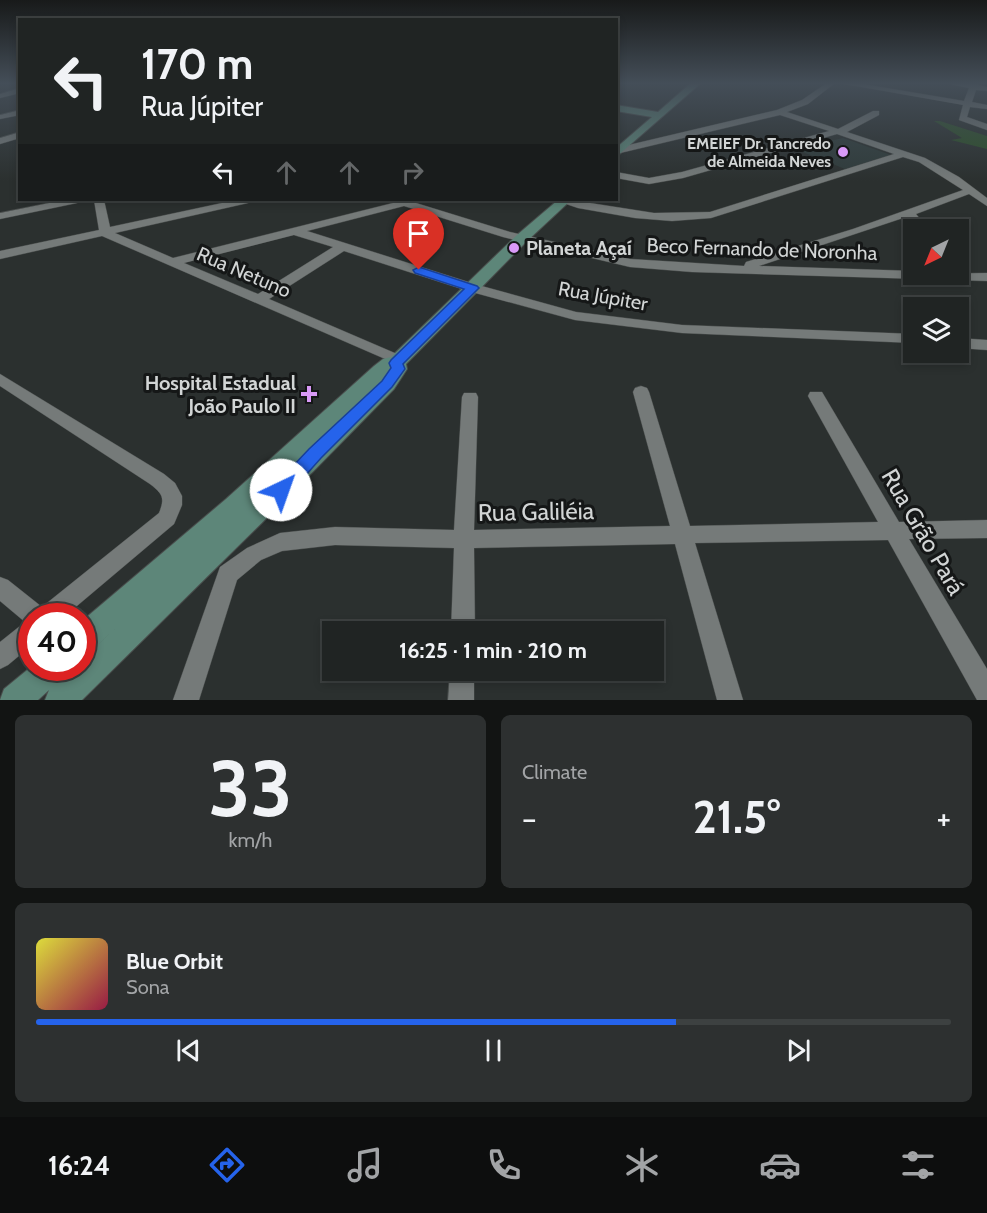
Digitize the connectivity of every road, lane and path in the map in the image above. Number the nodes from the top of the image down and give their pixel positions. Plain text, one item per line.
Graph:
1 (658, 116) edge
2 (765, 116) edge
3 (791, 116) edge
4 (872, 116) edge
5 (963, 116) edge
6 (987, 127) edge
7 (839, 131) junction
8 (18, 136) edge
9 (0, 141) edge
10 (618, 152) edge
11 (905, 153) junction
12 (618, 175) edge
13 (971, 190) junction
14 (71, 201) edge
15 (99, 201) edge
16 (244, 201) edge
17 (403, 201) edge
18 (561, 201) edge
19 (567, 201) edge
20 (987, 203) edge
21 (908, 212) junction
22 (0, 216) edge
23 (914, 219) edge
24 (297, 232) junction
25 (105, 233) junction
26 (522, 238) junction
27 (342, 247) junction
28 (0, 255) edge
29 (172, 262) junction
30 (736, 269) junction
31 (903, 271) edge
32 (969, 273) edge
33 (987, 277) edge
34 (472, 288) junction
35 (258, 300) junction
36 (903, 338) edge
37 (969, 344) edge
38 (987, 345) edge
39 (397, 362) junction
40 (0, 379) edge
41 (641, 392) dead end
42 (816, 396) dead end
43 (470, 397) dead end
44 (236, 518) junction
45 (987, 529) edge
46 (892, 531) junction
47 (683, 534) junction
48 (464, 539) junction
49 (0, 587) edge
50 (19, 603) edge
51 (64, 603) edge
52 (463, 621) edge
53 (96, 629) edge
54 (18, 642) edge
55 (0, 657) edge
56 (37, 681) edge
57 (462, 681) edge
58 (987, 693) edge
59 (15, 700) edge
60 (60, 700) edge
61 (186, 700) edge
62 (461, 700) edge
63 (730, 700) edge

1 - 10 street
2 - 10 street
3 - 7 street
4 - 7 street
5 - 6 street
7 - 11 street
7 - 12 street
8 - 9 street
11 - 13 street
11 - 19 street
13 - 20 street
13 - 21 street
14 - 22 street
15 - 25 street
16 - 25 street
17 - 24 street
17 - 26 street, Beco Fernando de Noronha
18 - 26 street
21 - 23 street
21 - 30 street
24 - 27 street, Rua Júpiter
24 - 29 street
25 - 28 street
25 - 29 street, Rua Netuno
26 - 30 street, Beco Fernando de Noronha
26 - 34 street
27 - 34 street, Rua Júpiter
27 - 35 street
29 - 35 street, Rua Netuno
30 - 31 street, Beco Fernando de Noronha
32 - 33 street, Beco Fernando de Noronha
34 - 36 street, Rua Júpiter
34 - 39 street
35 - 39 street, Rua Netuno
37 - 38 street
39 - 44 street
40 - 51 street
41 - 47 street
42 - 46 street, Rua Grão Pará
43 - 48 street
44 - 53 street
44 - 60 street
45 - 46 street, Rua Galiléia
46 - 47 street, Rua Galiléia
46 - 58 street, Rua Grão Pará
47 - 48 street, Rua Galiléia
47 - 63 street
48 - 52 street
48 - 61 street, Rua Galiléia
49 - 50 street
54 - 55 street
56 - 59 street
57 - 62 street

